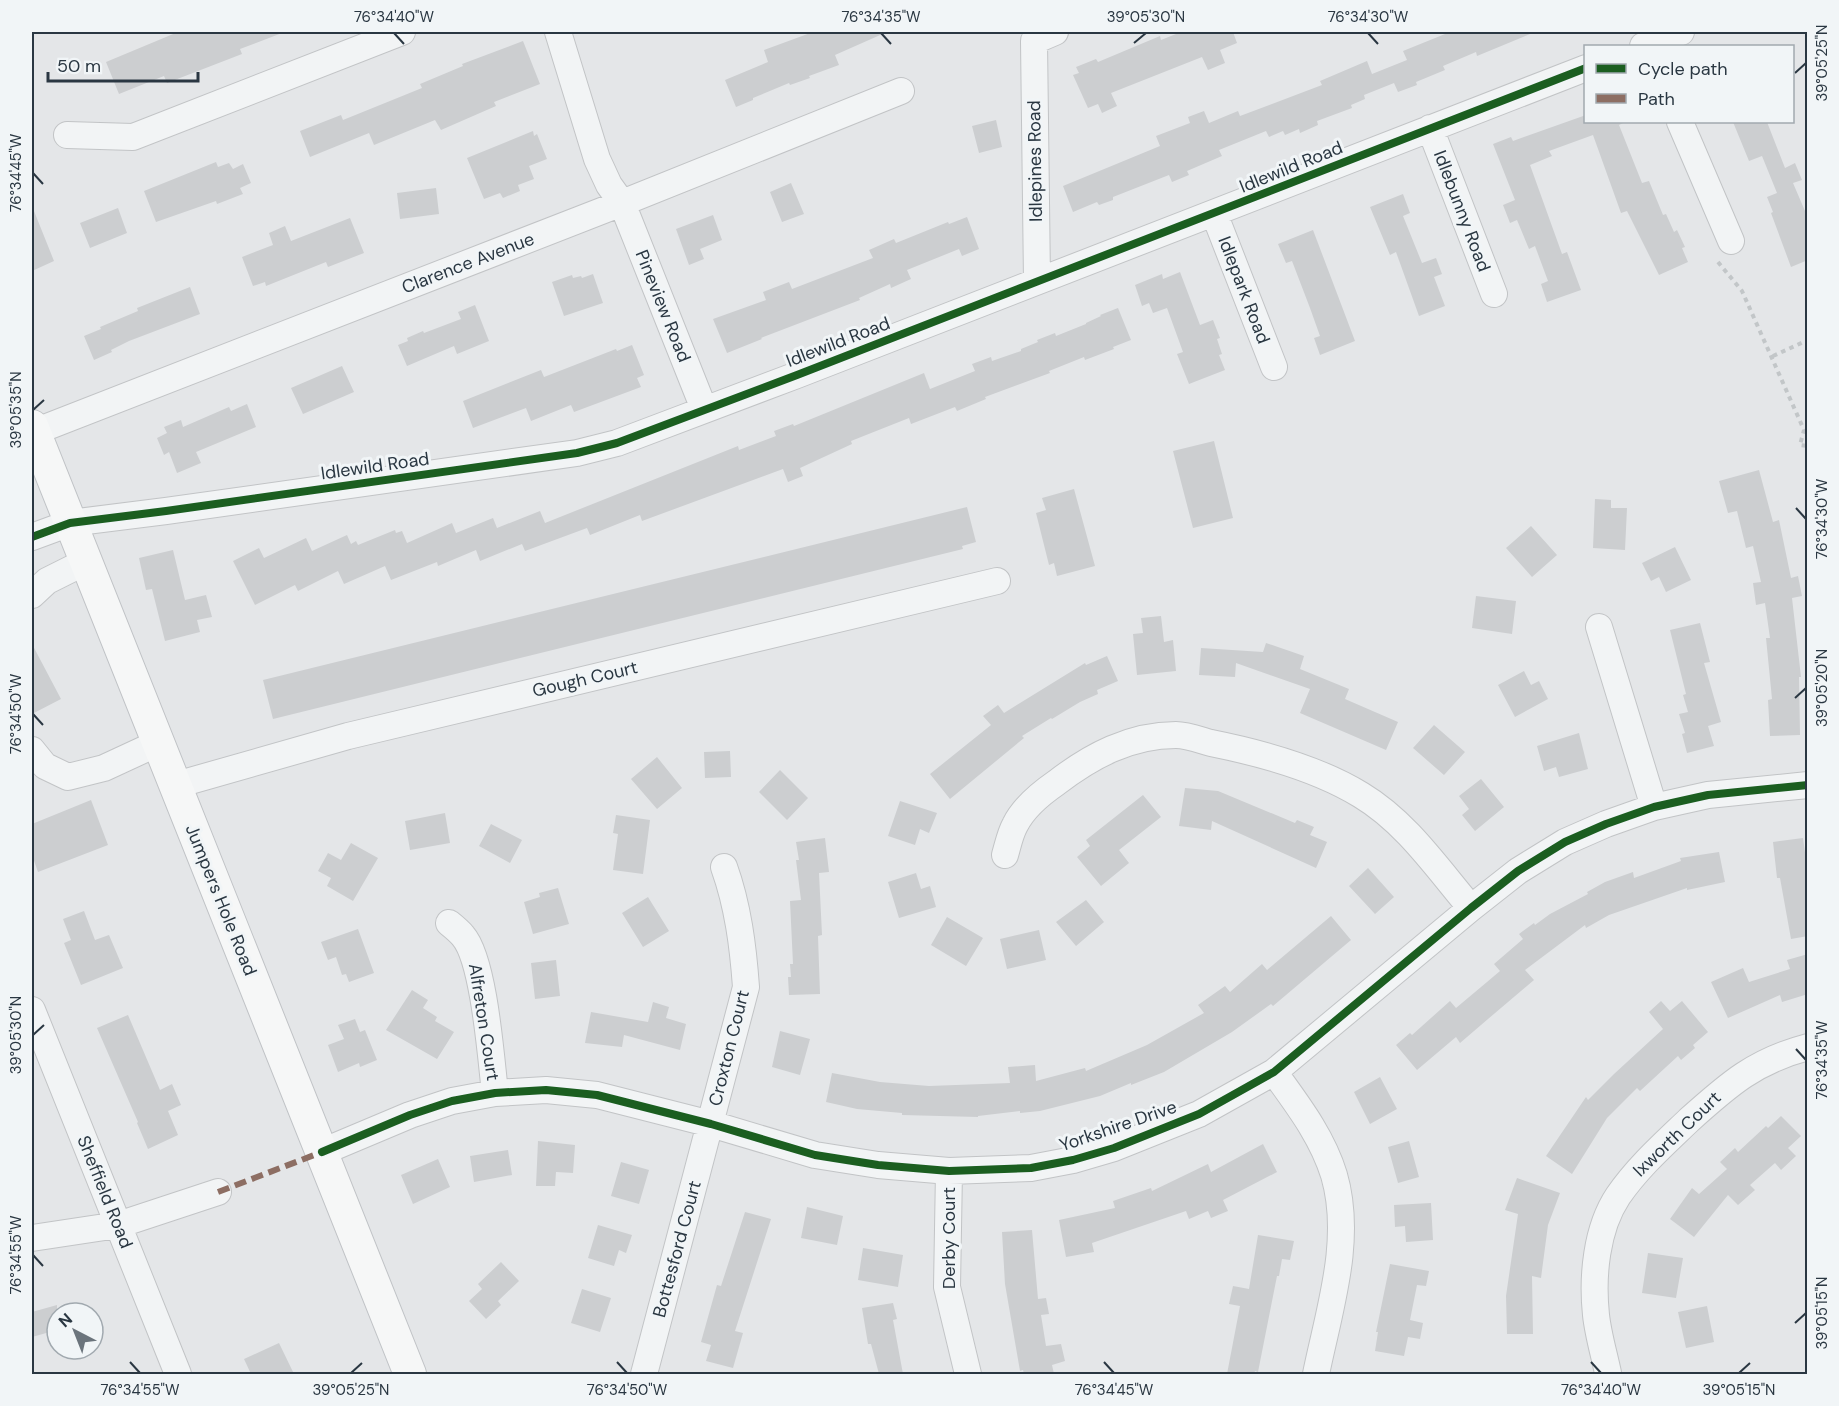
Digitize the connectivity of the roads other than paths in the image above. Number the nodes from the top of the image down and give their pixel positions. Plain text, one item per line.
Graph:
1 (402, 32) edge
2 (558, 32) edge
3 (1681, 32) edge
4 (1045, 36) edge
5 (1649, 45) edge
6 (1584, 69) edge
7 (901, 91) dead end
8 (1680, 123) edge
9 (1430, 128) junction
10 (67, 135) dead end
11 (622, 203) junction
12 (1214, 213) junction
13 (1731, 240) dead end
14 (1037, 281) junction
15 (1494, 294) dead end
16 (1274, 367) dead end
17 (704, 409) junction
18 (33, 429) edge
19 (70, 523) junction
20 (32, 537) edge
21 (85, 562) junction
22 (997, 581) dead end
23 (32, 595) edge
24 (1599, 627) dead end
25 (158, 743) junction
26 (32, 750) edge
27 (176, 785) junction
28 (1808, 785) edge
29 (1654, 807) junction
30 (1005, 855) dead end
31 (724, 867) dead end
32 (1471, 908) junction
33 (449, 923) dead end
34 (32, 1010) edge
35 (1808, 1047) edge
36 (1274, 1072) junction
37 (495, 1093) junction
38 (711, 1124) junction
39 (322, 1152) junction
40 (949, 1172) junction
41 (218, 1192) dead end
42 (118, 1225) junction
43 (32, 1238) edge
44 (1608, 1373) edge
45 (178, 1374) edge
46 (410, 1374) edge
47 (644, 1374) edge
48 (968, 1374) edge
49 (1316, 1374) edge

1 - 10 street
2 - 11 street, Pineview Road
3 - 5 street
4 - 14 street, Idlepines Road
6 - 9 street, Idlewild Road
7 - 11 street, Clarence Avenue
8 - 13 street
9 - 12 street, Idlewild Road
9 - 15 street, Idlebunny Road
11 - 17 street, Pineview Road
11 - 18 street, Clarence Avenue
12 - 14 street, Idlewild Road
12 - 16 street, Idlepark Road
14 - 17 street, Idlewild Road
17 - 19 street, Idlewild Road
18 - 19 main road, Jumpers Hole Road
19 - 20 street, Idlewild Road
19 - 21 main road, Jumpers Hole Road
21 - 23 street
21 - 25 main road, Jumpers Hole Road
22 - 27 street, Gough Court
24 - 29 street
25 - 26 street
25 - 27 main road, Jumpers Hole Road
27 - 39 main road, Jumpers Hole Road
28 - 29 street, Yorkshire Drive
29 - 32 street, Yorkshire Drive
30 - 32 street
31 - 38 street, Croxton Court
32 - 36 street, Yorkshire Drive
33 - 37 street, Alfreton Court
34 - 42 street, Sheffield Road
35 - 44 street, Ixworth Court
36 - 40 street, Yorkshire Drive
36 - 49 street
37 - 38 street, Yorkshire Drive
37 - 39 street, Yorkshire Drive
38 - 40 street, Yorkshire Drive
38 - 47 street, Bottesford Court
39 - 46 main road, Jumpers Hole Road
40 - 48 street, Derby Court
41 - 42 street
42 - 43 street
42 - 45 street, Sheffield Road

